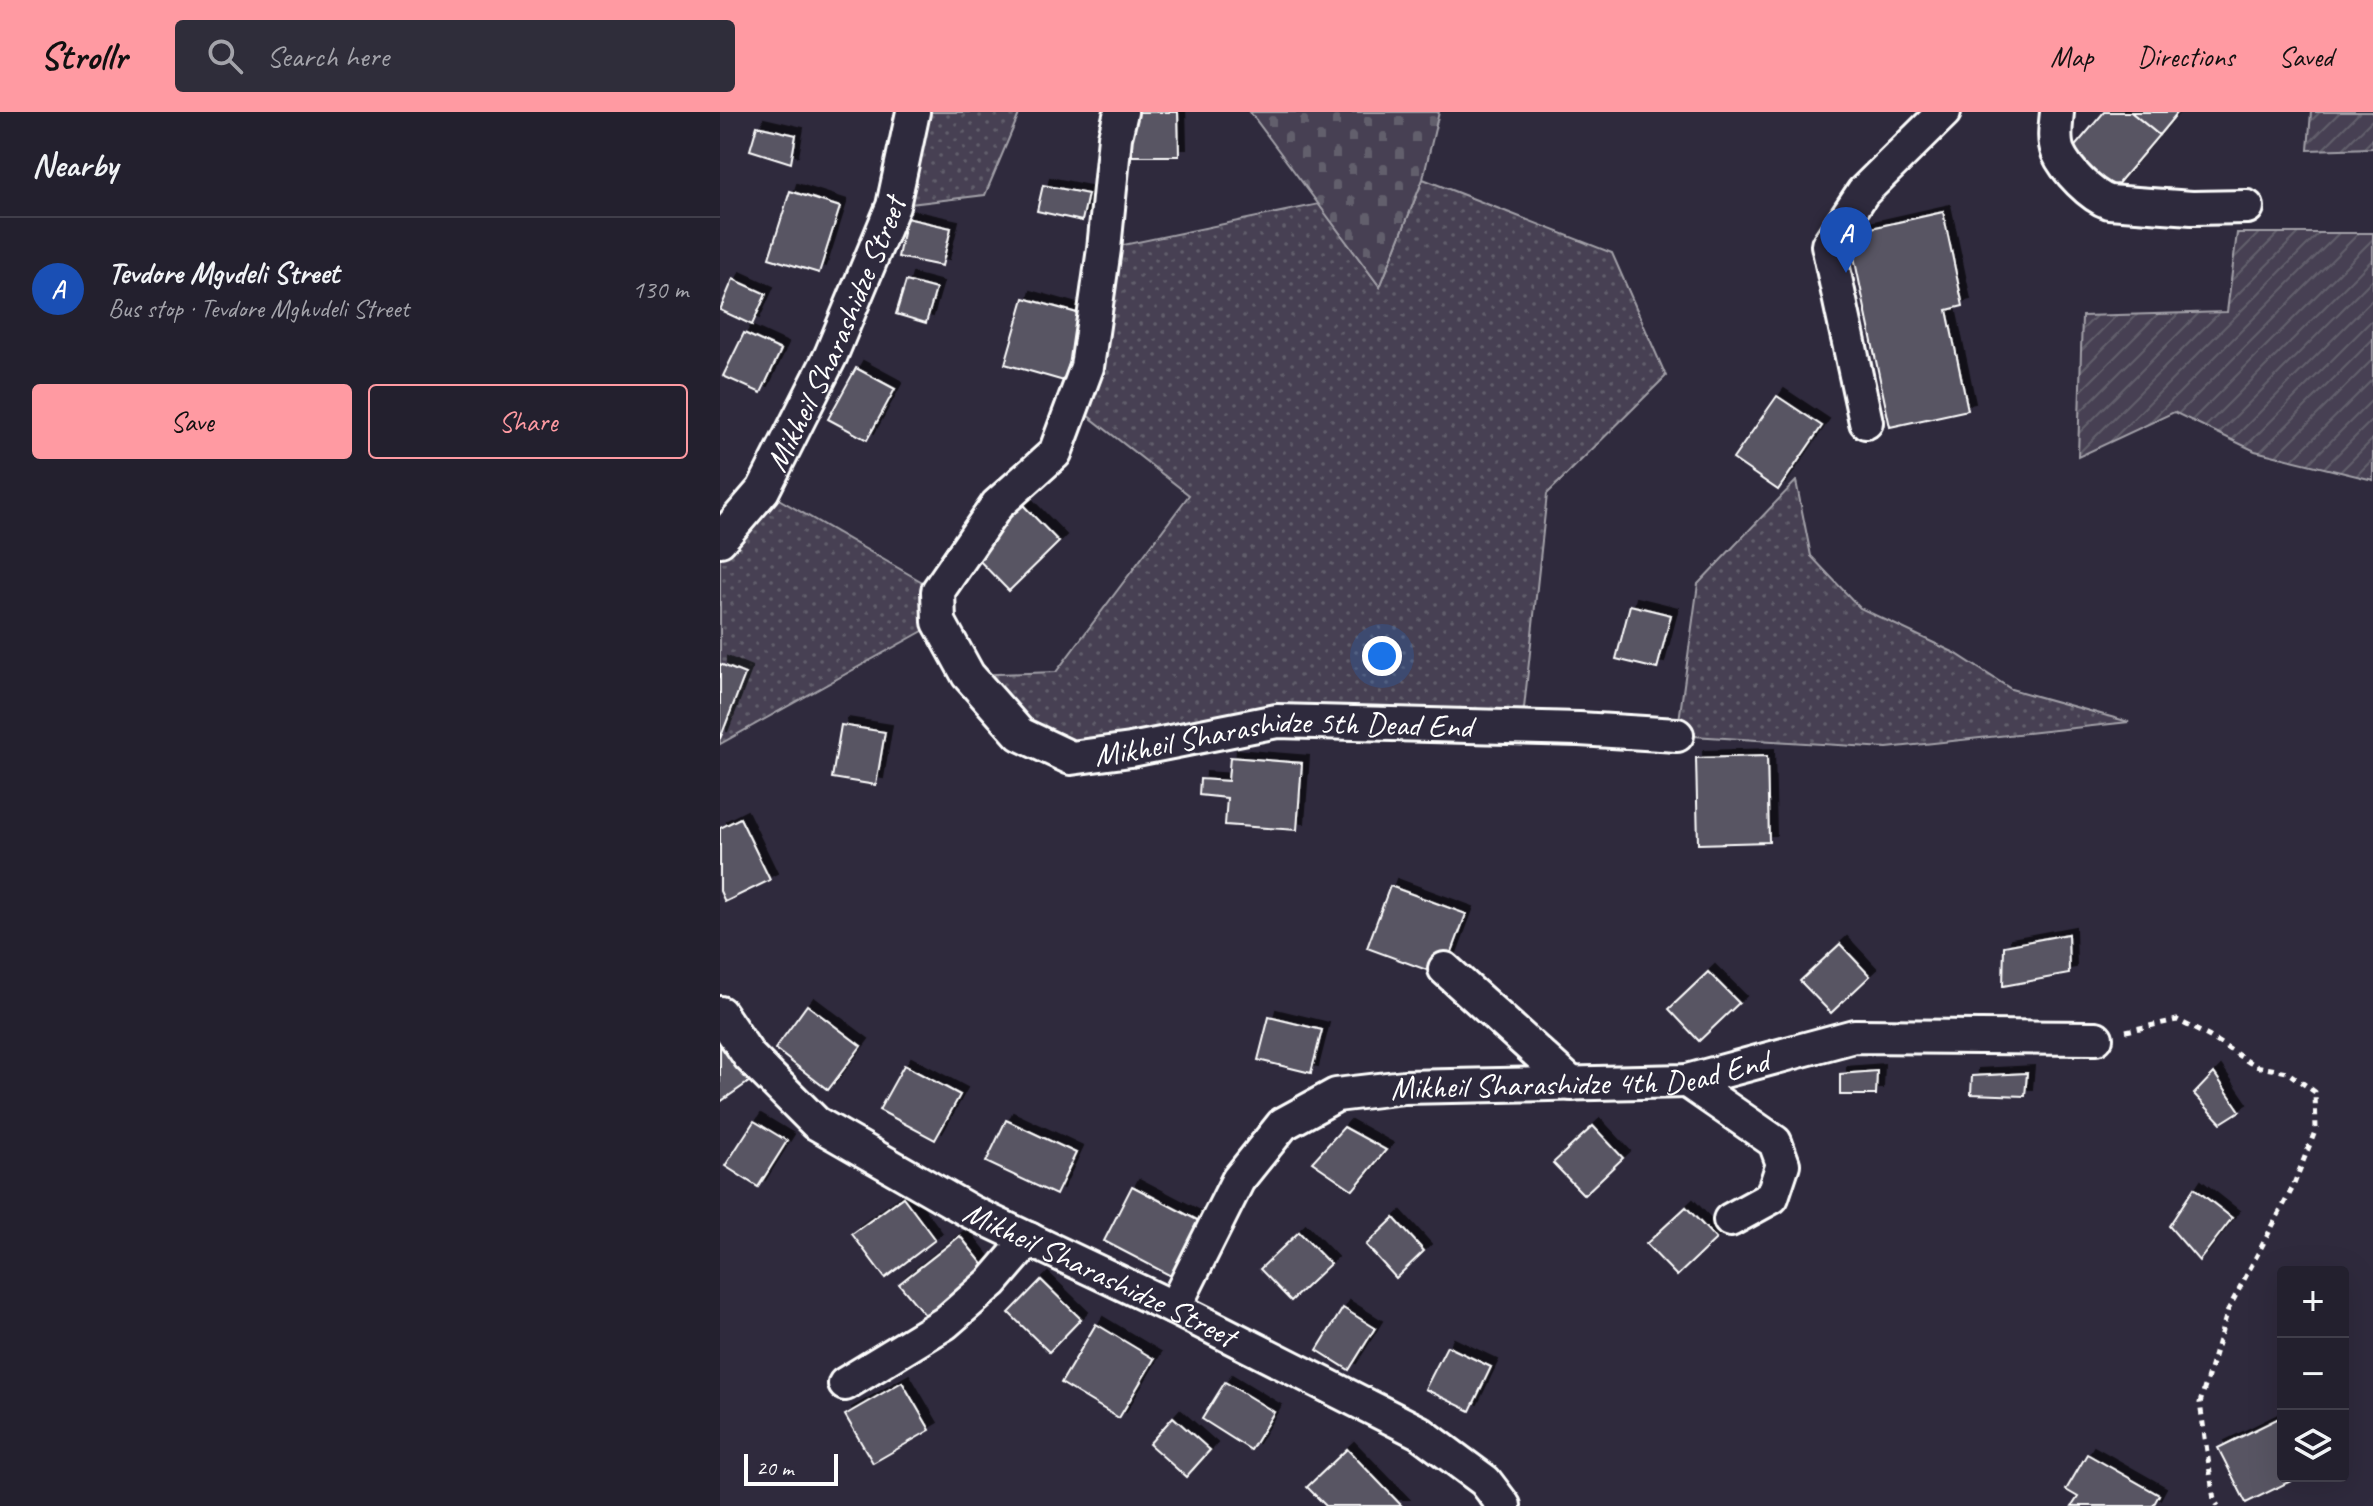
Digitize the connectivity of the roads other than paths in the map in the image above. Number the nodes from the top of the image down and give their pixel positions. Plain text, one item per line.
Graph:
1 (913, 112) edge
2 (1121, 112) edge
3 (1944, 112) edge
4 (2057, 112) edge
5 (2247, 207) dead end
6 (1866, 422) dead end
7 (720, 540) edge
8 (1677, 735) dead end
9 (1445, 969) dead end
10 (720, 1013) edge
11 (2096, 1038) road end
12 (1687, 1081) junction
13 (1572, 1084) junction
14 (1730, 1220) dead end
15 (1029, 1239) junction
16 (1174, 1308) junction
17 (845, 1384) dead end
18 (1504, 1506) edge

1 - 7 street, Mikheil Sharashidze Street
2 - 8 street, Mikheil Sharashidze 5th Dead End
3 - 6 street
4 - 5 street
9 - 13 street
10 - 15 street, Mikheil Sharashidze Street
11 - 12 street, Mikheil Sharashidze 4th Dead End
12 - 13 street, Mikheil Sharashidze 4th Dead End
12 - 14 street
13 - 16 street, Mikheil Sharashidze 4th Dead End
15 - 16 street, Mikheil Sharashidze Street
15 - 17 street
16 - 18 street, Mikheil Sharashidze Street

